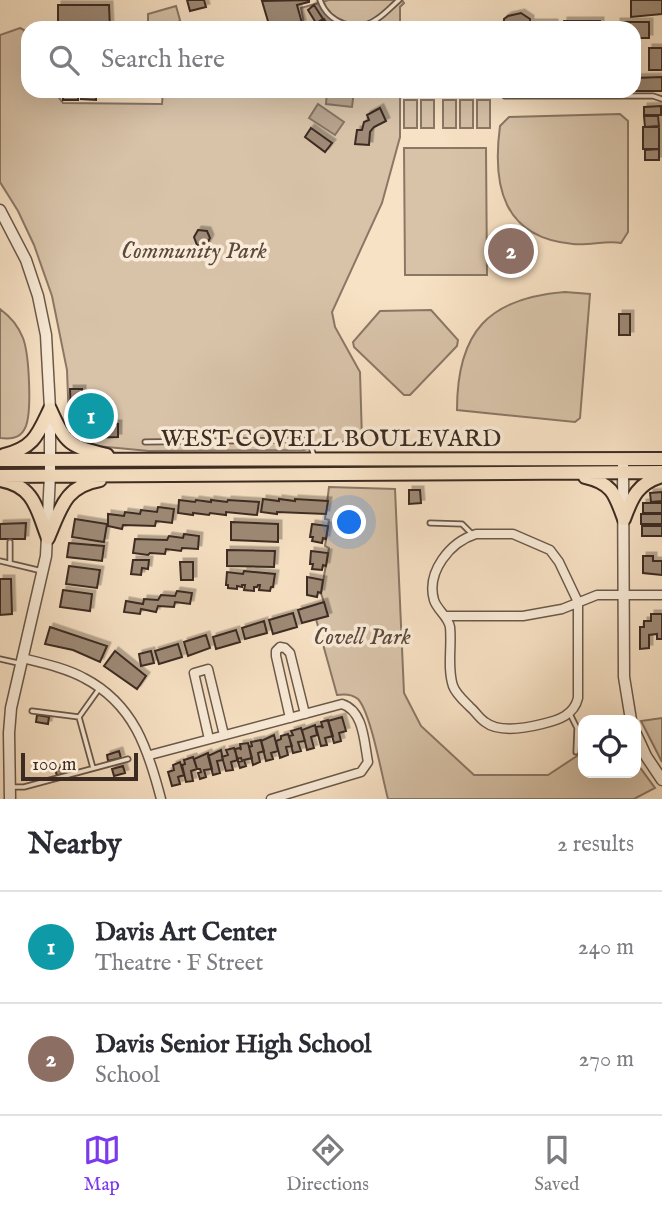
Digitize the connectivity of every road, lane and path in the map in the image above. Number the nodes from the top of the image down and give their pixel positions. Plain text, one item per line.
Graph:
1 (400, 0) edge
2 (322, 1) edge
3 (337, 21) edge
4 (375, 21) edge
5 (641, 96) edge
6 (662, 99) edge
7 (0, 210) edge
8 (50, 409) junction
9 (145, 442) dead end
10 (0, 458) edge
11 (662, 459) edge
12 (315, 460) junction
13 (50, 461) junction
14 (128, 461) junction
15 (624, 466) junction
16 (560, 472) junction
17 (662, 474) edge
18 (50, 475) junction
19 (125, 475) junction
20 (0, 478) edge
21 (624, 519) junction
22 (430, 523) dead end
23 (472, 535) junction
24 (48, 538) junction
25 (9, 542) dead end
26 (0, 561) edge
27 (10, 564) junction
28 (44, 572) junction
29 (624, 595) junction
30 (662, 595) edge
31 (578, 602) junction
32 (445, 616) junction
33 (0, 659) edge
34 (21, 660) junction
35 (99, 689) junction
36 (32, 710) dead end
37 (305, 714) junction
38 (570, 714) junction
39 (630, 715) edge
40 (79, 717) junction
41 (290, 718) junction
42 (224, 735) junction
43 (209, 739) junction
44 (641, 745) edge
45 (576, 752) dead end
46 (150, 755) junction
47 (128, 759) dead end
48 (93, 768) junction
49 (662, 780) edge
50 (9, 787) junction
51 (10, 799) edge
52 (161, 799) edge
53 (271, 799) edge

1 - 4 lane
2 - 3 lane
5 - 6 lane
7 - 8 street
8 - 10 main road
8 - 13 street
8 - 14 main road
9 - 12 lane
10 - 13 main road, WEST COVELL BOULEVARD
11 - 15 main road, WEST COVELL BOULEVARD
12 - 14 main road, WEST COVELL BOULEVARD
12 - 15 main road, WEST COVELL BOULEVARD
13 - 14 main road, WEST COVELL BOULEVARD
13 - 18 street
15 - 16 main road, WEST COVELL BOULEVARD
15 - 17 main road, WEST COVELL BOULEVARD
15 - 21 street
16 - 19 main road, WEST COVELL BOULEVARD
16 - 21 main road
17 - 21 main road
18 - 19 main road, WEST COVELL BOULEVARD
18 - 20 main road, WEST COVELL BOULEVARD
18 - 24 street
19 - 24 main road
20 - 24 main road
21 - 29 street
22 - 23 lane
23 - 31 street
23 - 32 street
24 - 28 street
25 - 27 lane
26 - 27 lane
27 - 28 lane
28 - 34 street
29 - 30 street
29 - 31 street
29 - 39 street
31 - 32 street
31 - 38 street
32 - 38 street
33 - 34 lane
34 - 35 street
34 - 50 street
35 - 40 lane
35 - 46 street
36 - 40 lane
37 - 41 street
37 - 41 street
37 - 53 street
38 - 45 lane
40 - 48 lane
41 - 42 street
42 - 43 street
42 - 43 street
43 - 46 street
44 - 49 street
46 - 52 street
47 - 48 lane
48 - 50 lane
50 - 51 street

